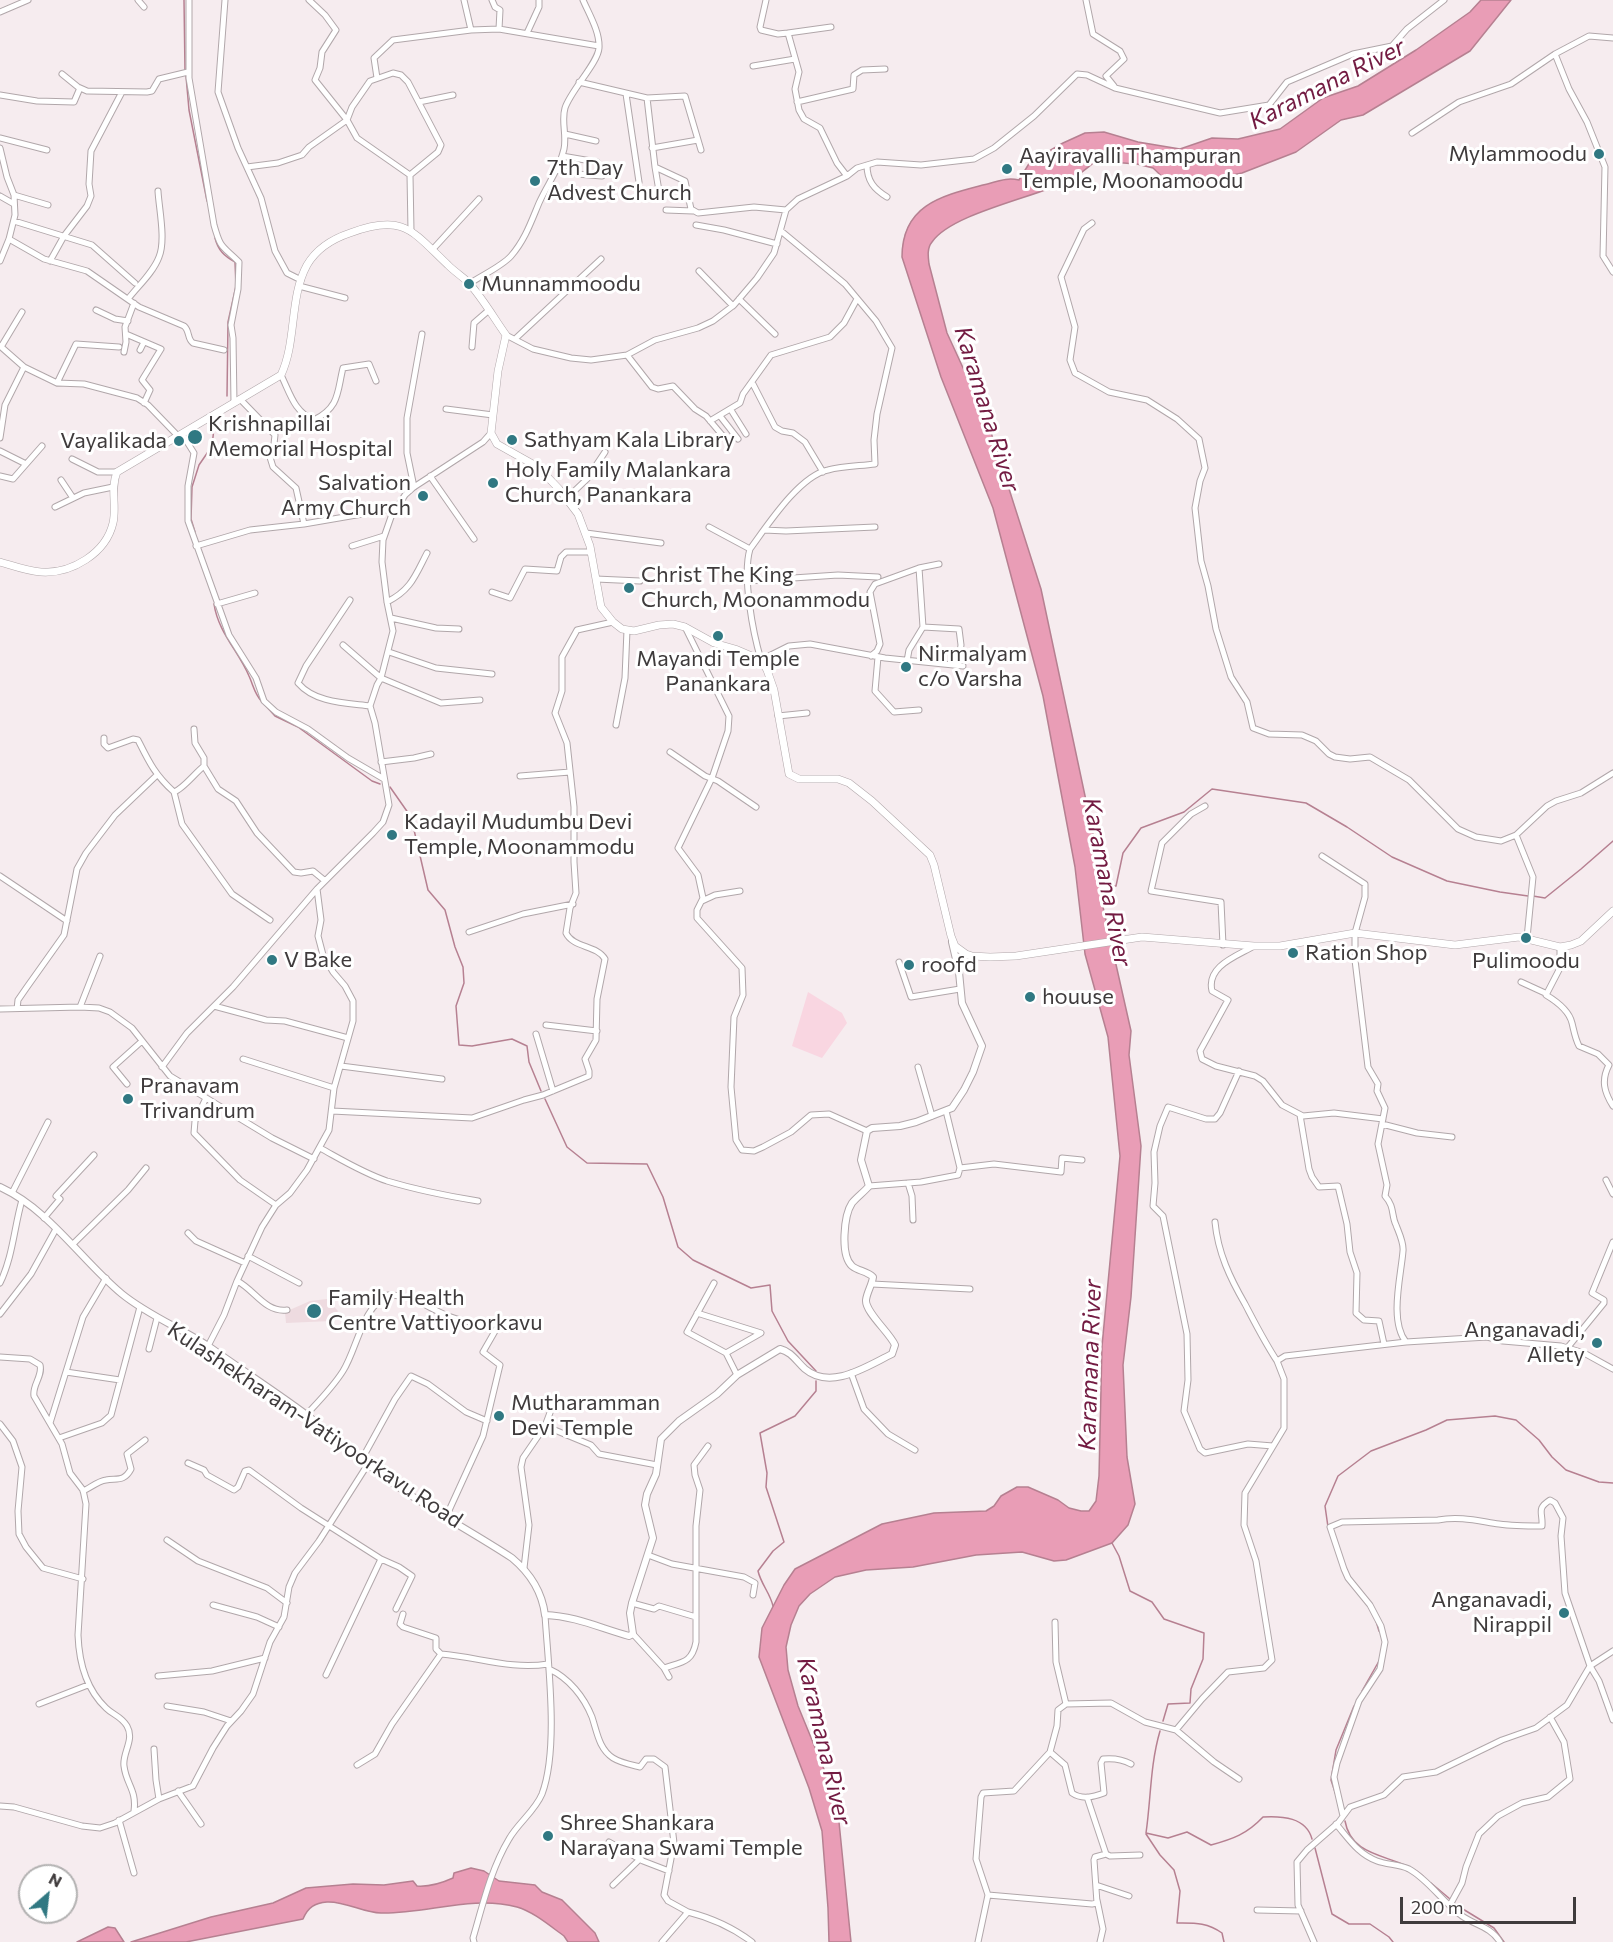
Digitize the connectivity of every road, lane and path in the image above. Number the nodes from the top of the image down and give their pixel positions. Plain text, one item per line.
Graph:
1 (27, 0) edge
2 (138, 0) edge
3 (189, 0) edge
4 (225, 0) edge
5 (309, 0) edge
6 (464, 0) edge
7 (492, 0) edge
8 (539, 0) edge
9 (583, 0) edge
10 (766, 0) edge
11 (1086, 0) edge
12 (1444, 0) edge
13 (144, 8) dead end
14 (0, 12) edge
15 (831, 27) dead end
16 (500, 29) junction
17 (471, 30) junction
18 (527, 33) junction
19 (788, 33) junction
20 (1613, 38) edge
21 (599, 46) junction
22 (1555, 54) junction
23 (795, 59) junction
24 (753, 66) dead end
25 (885, 69) dead end
26 (186, 72) junction
27 (62, 74) dead end
28 (377, 78) junction
29 (579, 82) junction
30 (80, 88) junction
31 (1115, 88) junction
32 (122, 92) junction
33 (626, 94) junction
34 (0, 95) edge
35 (453, 95) dead end
36 (646, 98) junction
37 (419, 102) junction
38 (797, 102) junction
39 (347, 120) junction
40 (565, 134) junction
41 (1412, 134) dead end
42 (0, 138) edge
43 (698, 140) junction
44 (596, 141) dead end
45 (0, 148) edge
46 (652, 148) junction
47 (47, 150) dead end
48 (701, 150) dead end
49 (562, 156) junction
50 (597, 162) dead end
51 (867, 165) junction
52 (248, 167) junction
53 (655, 167) junction
54 (556, 169) junction
55 (410, 175) junction
56 (602, 176) dead end
57 (847, 176) junction
58 (639, 182) dead end
59 (158, 191) dead end
60 (14, 195) junction
61 (0, 196) edge
62 (660, 197) dead end
63 (887, 197) dead end
64 (479, 199) dead end
65 (14, 204) junction
66 (48, 205) dead end
67 (666, 210) dead end
68 (786, 210) junction
69 (693, 212) junction
70 (14, 221) junction
71 (1092, 223) dead end
72 (696, 225) dead end
73 (411, 231) junction
74 (781, 231) junction
75 (64, 236) junction
76 (9, 239) junction
77 (777, 244) junction
78 (433, 249) junction
79 (2, 250) edge
80 (601, 259) dead end
81 (0, 261) edge
82 (50, 261) junction
83 (699, 271) dead end
84 (1613, 272) edge
85 (135, 282) dead end
86 (300, 283) junction
87 (469, 284) junction
88 (345, 298) dead end
89 (857, 298) junction
90 (740, 299) junction
91 (131, 301) junction
92 (733, 306) junction
93 (96, 310) dead end
94 (489, 310) junction
95 (22, 312) dead end
96 (128, 321) junction
97 (126, 334) junction
98 (422, 334) dead end
99 (775, 334) dead end
100 (506, 335) junction
101 (515, 339) junction
102 (144, 342) junction
103 (471, 346) dead end
104 (0, 347) edge
105 (140, 350) dead end
106 (224, 351) dead end
107 (627, 355) junction
108 (24, 367) junction
109 (281, 375) junction
110 (376, 381) dead end
111 (57, 383) junction
112 (753, 384) dead end
113 (237, 401) junction
114 (144, 403) junction
115 (2, 404) edge
116 (446, 409) dead end
117 (731, 410) junction
118 (493, 415) junction
119 (720, 416) junction
120 (710, 421) junction
121 (491, 433) junction
122 (746, 434) dead end
123 (180, 435) junction
124 (0, 438) edge
125 (738, 440) dead end
126 (728, 442) dead end
127 (42, 446) dead end
128 (0, 451) edge
129 (605, 452) dead end
130 (72, 459) dead end
131 (27, 464) junction
132 (117, 472) junction
133 (823, 472) junction
134 (0, 476) edge
135 (430, 476) junction
136 (61, 480) dead end
137 (113, 487) junction
138 (414, 487) junction
139 (73, 498) junction
140 (566, 499) junction
141 (54, 507) dead end
142 (398, 507) junction
143 (304, 524) junction
144 (709, 527) dead end
145 (876, 527) dead end
146 (764, 530) junction
147 (586, 533) junction
148 (384, 536) junction
149 (474, 539) dead end
150 (662, 543) dead end
151 (196, 546) junction
152 (352, 546) dead end
153 (750, 549) junction
154 (591, 552) junction
155 (427, 553) dead end
156 (0, 562) edge
157 (939, 564) dead end
158 (919, 568) junction
159 (878, 577) dead end
160 (596, 579) junction
161 (640, 581) dead end
162 (748, 581) junction
163 (492, 592) dead end
164 (255, 593) dead end
165 (350, 600) dead end
166 (387, 602) junction
167 (218, 604) junction
168 (391, 618) junction
169 (613, 622) junction
170 (685, 627) junction
171 (923, 627) junction
172 (459, 629) dead end
173 (627, 630) junction
174 (343, 645) dead end
175 (389, 652) junction
176 (871, 656) junction
177 (878, 657) junction
178 (761, 660) junction
179 (907, 661) junction
180 (492, 674) dead end
181 (381, 678) junction
182 (480, 700) dead end
183 (370, 706) junction
184 (919, 710) dead end
185 (807, 713) dead end
186 (778, 716) junction
187 (616, 725) dead end
188 (194, 729) dead end
189 (104, 738) dead end
190 (670, 752) dead end
191 (431, 754) dead end
192 (381, 762) junction
193 (204, 766) junction
194 (570, 772) junction
195 (1613, 773) edge
196 (157, 775) junction
197 (519, 776) dead end
198 (711, 778) junction
199 (384, 779) junction
200 (174, 792) junction
201 (1205, 806) dead end
202 (756, 807) dead end
203 (1516, 835) junction
204 (1322, 856) dead end
205 (0, 876) edge
206 (324, 880) junction
207 (317, 889) junction
208 (740, 891) dead end
209 (702, 901) junction
210 (573, 904) junction
211 (1613, 911) edge
212 (270, 920) dead end
213 (67, 921) junction
214 (469, 932) dead end
215 (1355, 933) junction
216 (951, 936) junction
217 (1527, 938) junction
218 (1223, 945) junction
219 (1254, 946) junction
220 (1560, 947) junction
221 (100, 956) dead end
222 (899, 962) dead end
223 (1521, 982) dead end
224 (960, 989) junction
225 (1545, 993) junction
226 (214, 1006) junction
227 (80, 1007) junction
228 (17, 1009) junction
229 (0, 1010) edge
230 (546, 1025) dead end
231 (597, 1030) junction
232 (536, 1034) dead end
233 (348, 1038) junction
234 (142, 1041) junction
235 (243, 1059) dead end
236 (1611, 1062) edge
237 (341, 1066) junction
238 (162, 1067) junction
239 (918, 1067) dead end
240 (1239, 1071) junction
241 (442, 1079) dead end
242 (127, 1084) dead end
243 (334, 1088) junction
244 (553, 1091) junction
245 (206, 1098) junction
246 (1613, 1106) edge
247 (946, 1111) junction
248 (332, 1112) junction
249 (1300, 1115) junction
250 (932, 1116) junction
251 (48, 1122) dead end
252 (1382, 1122) junction
253 (867, 1131) junction
254 (1452, 1137) dead end
255 (320, 1148) junction
256 (94, 1155) dead end
257 (314, 1159) junction
258 (1082, 1160) dead end
259 (146, 1168) dead end
260 (960, 1168) junction
261 (1606, 1180) dead end
262 (908, 1183) junction
263 (869, 1186) junction
264 (0, 1187) edge
265 (12, 1192) junction
266 (1613, 1194) edge
267 (22, 1200) junction
268 (478, 1201) dead end
269 (276, 1205) junction
270 (44, 1218) junction
271 (913, 1220) dead end
272 (1215, 1222) dead end
273 (56, 1229) junction
274 (188, 1233) dead end
275 (1613, 1242) edge
276 (73, 1244) junction
277 (248, 1256) junction
278 (245, 1263) junction
279 (106, 1278) junction
280 (237, 1281) junction
281 (0, 1283) edge
282 (714, 1283) dead end
283 (299, 1284) dead end
284 (872, 1284) junction
285 (970, 1289) dead end
286 (141, 1307) junction
287 (287, 1310) dead end
288 (697, 1313) junction
289 (0, 1314) edge
290 (157, 1318) junction
291 (536, 1323) dead end
292 (498, 1326) junction
293 (1406, 1342) junction
294 (1384, 1344) junction
295 (208, 1346) junction
296 (1568, 1347) junction
297 (149, 1349) dead end
298 (726, 1353) junction
299 (0, 1357) edge
300 (1277, 1361) junction
301 (1613, 1368) edge
302 (66, 1372) junction
303 (851, 1373) junction
304 (737, 1375) junction
305 (120, 1380) junction
306 (554, 1402) dead end
307 (306, 1415) junction
308 (487, 1421) junction
309 (50, 1423) junction
310 (0, 1424) edge
311 (545, 1426) junction
312 (59, 1438) junction
313 (145, 1440) dead end
314 (708, 1446) dead end
315 (1273, 1446) junction
316 (915, 1450) dead end
317 (365, 1462) junction
318 (188, 1463) dead end
319 (657, 1465) junction
320 (83, 1491) junction
321 (446, 1517) junction
322 (328, 1526) junction
323 (167, 1540) dead end
324 (648, 1555) junction
325 (381, 1559) junction
326 (524, 1568) junction
327 (696, 1568) junction
328 (83, 1579) junction
329 (753, 1595) dead end
330 (287, 1603) junction
331 (632, 1603) junction
332 (213, 1605) dead end
333 (396, 1609) dead end
334 (403, 1614) dead end
335 (545, 1615) junction
336 (696, 1617) junction
337 (1055, 1622) dead end
338 (279, 1627) junction
339 (633, 1634) junction
340 (1613, 1651) edge
341 (441, 1654) junction
342 (265, 1658) junction
343 (1590, 1666) junction
344 (548, 1667) junction
345 (664, 1668) junction
346 (326, 1675) dead end
347 (158, 1676) dead end
348 (669, 1677) dead end
349 (88, 1684) junction
350 (39, 1704) dead end
351 (1066, 1704) junction
352 (167, 1706) dead end
353 (1550, 1717) junction
354 (1613, 1720) edge
355 (231, 1721) junction
356 (1176, 1730) junction
357 (154, 1749) dead end
358 (1050, 1752) junction
359 (1131, 1764) dead end
360 (357, 1766) dead end
361 (1239, 1779) dead end
362 (178, 1791) junction
363 (1087, 1797) junction
364 (159, 1799) junction
365 (135, 1802) junction
366 (0, 1806) edge
367 (142, 1808) junction
368 (134, 1811) junction
369 (1343, 1816) junction
370 (119, 1820) junction
371 (201, 1824) dead end
372 (1336, 1824) junction
373 (609, 1842) dead end
374 (1106, 1854) junction
375 (1140, 1855) dead end
376 (640, 1859) junction
377 (669, 1871) junction
378 (134, 1873) dead end
379 (613, 1885) dead end
380 (1096, 1885) junction
381 (988, 1895) junction
382 (1129, 1896) dead end
383 (1097, 1900) junction
384 (1450, 1905) junction
385 (1257, 1910) dead end
386 (1301, 1911) junction
387 (688, 1912) junction
388 (473, 1940) edge
389 (662, 1942) edge
390 (752, 1942) edge
391 (978, 1942) edge
392 (1100, 1942) edge
393 (1314, 1942) edge
394 (1500, 1942) edge

1 - 14 street
2 - 13 street
3 - 26 street
4 - 52 street
5 - 39 street
6 - 17 street
7 - 16 street
8 - 18 street
9 - 21 street
10 - 19 street
11 - 31 street
12 - 31 street
15 - 19 street
16 - 17 street
16 - 18 street
17 - 28 street
18 - 21 street
19 - 23 street
20 - 22 street
21 - 29 street
22 - 41 street
22 - 84 street
23 - 24 street
23 - 38 street
25 - 38 street
26 - 32 street
26 - 113 street
27 - 30 street
28 - 37 street
28 - 39 street
29 - 33 street
29 - 40 street
30 - 32 street
30 - 34 street
31 - 51 street
32 - 75 street
33 - 36 street
33 - 58 street
35 - 37 street
36 - 43 street
36 - 46 street
37 - 55 street
38 - 57 street
39 - 52 street
39 - 55 street
40 - 44 street
40 - 49 street
42 - 47 street
43 - 46 street
43 - 48 street
45 - 60 street
46 - 53 street
49 - 50 street
49 - 54 street
51 - 57 street
51 - 63 street
52 - 86 street
53 - 62 street
53 - 69 street
54 - 56 street
54 - 87 street
55 - 73 street
57 - 68 street
59 - 91 street
60 - 65 street
60 - 66 street
61 - 65 street
64 - 78 street
65 - 70 street
67 - 69 street
68 - 69 street
68 - 74 street
70 - 75 street
70 - 76 street
71 - 203 street
72 - 77 street
73 - 78 main road
73 - 86 main road
74 - 77 street
74 - 89 street
75 - 82 street
75 - 85 street
76 - 79 street
76 - 82 street
77 - 90 street
78 - 87 main road
79 - 81 street
80 - 101 street
82 - 91 street
83 - 92 street
86 - 88 street
86 - 109 main road
87 - 94 main road
89 - 117 street
89 - 133 street
90 - 92 street
90 - 99 street
91 - 96 street
91 - 106 street
92 - 107 street
93 - 96 street
94 - 100 main road
94 - 103 street
95 - 104 street
96 - 97 street
97 - 102 street
97 - 111 street
98 - 138 street
100 - 101 street
100 - 118 main road
101 - 107 street
102 - 105 street
102 - 114 street
104 - 108 street
107 - 120 street
108 - 111 street
108 - 115 street
109 - 110 street
109 - 113 main road
111 - 114 street
112 - 133 street
113 - 123 main road
113 - 143 street
114 - 123 street
115 - 124 street
116 - 118 street
117 - 119 street
117 - 122 street
118 - 121 main road
119 - 120 street
119 - 125 street
120 - 126 street
121 - 135 street
121 - 140 main road
123 - 132 main road
123 - 151 street
127 - 131 street
128 - 131 street
129 - 140 street
130 - 132 street
131 - 134 street
132 - 137 main road
133 - 146 street
135 - 138 street
135 - 149 street
136 - 139 street
137 - 139 street
137 - 156 main road
138 - 142 street
139 - 141 street
140 - 147 main road
142 - 143 street
142 - 148 street
143 - 151 street
144 - 153 street
145 - 146 street
146 - 153 street
147 - 150 street
147 - 154 main road
148 - 152 street
148 - 166 street
151 - 167 street
153 - 162 street
154 - 160 main road
154 - 163 street
155 - 166 street
157 - 158 street
158 - 171 street
158 - 176 street
159 - 162 street
160 - 161 street
160 - 169 main road
162 - 178 street
164 - 167 street
165 - 183 street
166 - 168 street
167 - 199 street
168 - 172 street
168 - 175 street
169 - 173 main road
169 - 194 street
170 - 173 main road
170 - 178 main road
170 - 198 street
171 - 179 street
171 - 179 street
173 - 187 street
174 - 181 street
175 - 180 street
175 - 181 street
176 - 177 street
176 - 178 street
177 - 179 street
177 - 184 street
178 - 186 main road
181 - 182 street
181 - 183 street
183 - 192 street
185 - 186 street
186 - 216 main road
188 - 193 street
189 - 196 street
190 - 198 street
191 - 192 street
192 - 199 street
193 - 200 street
193 - 206 street
194 - 197 street
194 - 210 street
195 - 203 street
196 - 200 street
196 - 213 street
198 - 202 street
198 - 209 street
199 - 206 street
200 - 212 street
201 - 218 street
203 - 217 street
204 - 215 street
205 - 213 street
206 - 207 street
207 - 226 street
207 - 233 street
208 - 209 street
209 - 253 street
210 - 214 street
210 - 231 street
211 - 220 main road
213 - 228 street
215 - 217 main road
215 - 219 main road
215 - 252 street
216 - 218 main road
216 - 224 street
217 - 220 main road
218 - 219 main road
219 - 240 street
220 - 225 street
221 - 227 street
222 - 224 street
223 - 225 street
224 - 247 street
225 - 236 street
226 - 233 street
226 - 238 street
227 - 228 street
227 - 234 street
228 - 229 street
230 - 231 street
231 - 244 street
232 - 244 street
233 - 237 street
234 - 238 street
234 - 242 street
235 - 243 street
236 - 246 street
237 - 241 street
237 - 243 street
238 - 245 street
239 - 250 street
240 - 249 street
240 - 315 street
243 - 248 street
244 - 248 street
245 - 257 street
245 - 269 street
247 - 250 street
247 - 260 street
248 - 255 street
249 - 252 street
249 - 294 street
250 - 253 street
251 - 265 street
252 - 254 street
252 - 293 street
253 - 263 street
255 - 257 street
255 - 268 street
256 - 270 street
257 - 269 street
258 - 260 street
259 - 276 street
260 - 262 street
261 - 266 street
262 - 263 street
262 - 271 street
263 - 284 street
264 - 265 street, Kulashekharam-Vatiyoorkavu Road
265 - 267 street, Kulashekharam-Vatiyoorkavu Road
267 - 270 street, Kulashekharam-Vatiyoorkavu Road
267 - 281 street
269 - 277 street
270 - 273 street, Kulashekharam-Vatiyoorkavu Road
272 - 300 street
273 - 276 street, Kulashekharam-Vatiyoorkavu Road
273 - 289 street
274 - 278 street
275 - 296 street
276 - 279 street, Kulashekharam-Vatiyoorkavu Road
277 - 278 street
277 - 283 street
278 - 280 street
279 - 286 street, Kulashekharam-Vatiyoorkavu Road
279 - 302 street
280 - 287 street
280 - 295 street
282 - 288 street
284 - 285 street
284 - 303 street
286 - 290 street, Kulashekharam-Vatiyoorkavu Road
286 - 305 street
288 - 298 street
288 - 298 street
290 - 295 street, Kulashekharam-Vatiyoorkavu Road
290 - 297 street
291 - 292 street
292 - 307 street
292 - 308 street
293 - 294 street
293 - 296 street
294 - 300 street
295 - 307 street, Kulashekharam-Vatiyoorkavu Road
296 - 301 street
298 - 304 street
299 - 309 street
300 - 315 street
302 - 305 street
302 - 309 street
303 - 304 street
303 - 316 street
304 - 319 street
305 - 312 street
306 - 311 street
307 - 317 street, Kulashekharam-Vatiyoorkavu Road
308 - 317 street
308 - 321 street
309 - 312 street
310 - 328 street
311 - 319 street
311 - 326 street
312 - 320 street
313 - 320 street
314 - 327 street
315 - 356 street
317 - 321 street, Kulashekharam-Vatiyoorkavu Road
317 - 322 street
318 - 322 street
319 - 324 street
320 - 328 street
321 - 326 street, Kulashekharam-Vatiyoorkavu Road
322 - 325 street
322 - 330 street
323 - 330 street
324 - 327 street
324 - 331 street
325 - 333 street
325 - 346 street
326 - 335 street, Kulashekharam-Vatiyoorkavu Road
327 - 329 street
327 - 336 street
328 - 349 street
330 - 338 street
331 - 336 street
331 - 339 street
332 - 338 street
334 - 341 street
335 - 339 street
335 - 344 street, Kulashekharam-Vatiyoorkavu Road
336 - 345 street
337 - 351 street
338 - 342 street
339 - 345 street
340 - 343 street
341 - 344 street
341 - 360 street
342 - 347 street
342 - 355 street
343 - 353 street
343 - 354 street
343 - 369 street
344 - 377 street
344 - 388 street, Kulashekharam-Vatiyoorkavu Road
345 - 348 street
349 - 350 street
349 - 365 street
351 - 356 street
351 - 358 street
352 - 355 street
353 - 369 street
353 - 384 street
355 - 362 street
356 - 361 street
357 - 364 street
358 - 363 street
358 - 381 street
359 - 363 street
362 - 364 street
362 - 371 street
363 - 374 street
364 - 367 street
365 - 367 street
365 - 368 street
366 - 370 street
367 - 368 street
368 - 370 street
369 - 372 street
370 - 378 street
372 - 384 street
372 - 386 street
373 - 376 street
374 - 375 street
374 - 380 street
376 - 377 street
376 - 379 street
377 - 387 street
380 - 382 street
380 - 383 street
381 - 383 street
381 - 391 street
383 - 392 street
384 - 394 street
385 - 386 street
386 - 393 street
387 - 389 street
387 - 390 street

